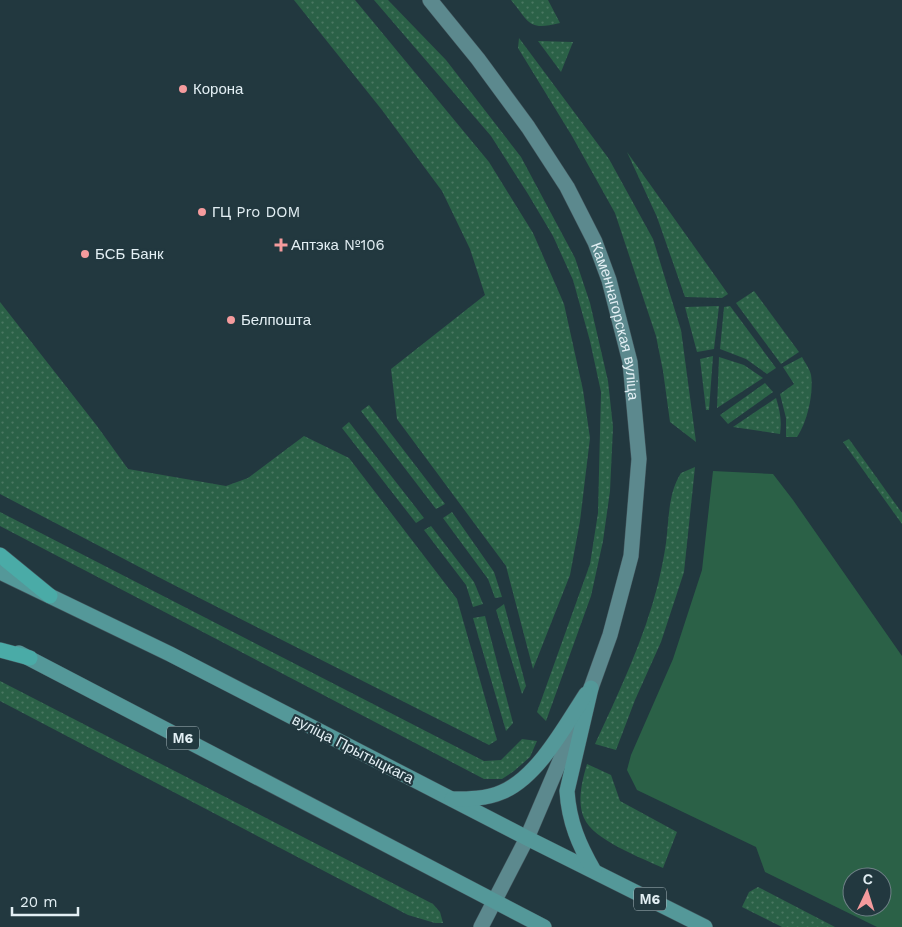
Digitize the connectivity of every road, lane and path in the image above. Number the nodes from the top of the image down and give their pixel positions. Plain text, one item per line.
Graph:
1 (430, 0) edge
2 (0, 554) edge
3 (0, 572) edge
4 (50, 596) junction
5 (0, 643) edge
6 (0, 650) edge
7 (30, 658) junction
8 (591, 688) junction
9 (451, 799) junction
10 (527, 838) junction
11 (594, 871) junction
12 (494, 899) junction
13 (480, 927) edge
14 (544, 927) edge
15 (705, 927) edge

1 - 8 main road, Каменнагорская вуліца
2 - 4 highway
3 - 4 main road, вуліца Прытыцкага / М6
4 - 9 main road, вуліца Прытыцкага / М6
5 - 7 main road, М6
6 - 7 highway
7 - 12 main road, М6
8 - 9 main road
8 - 10 main road, Каменнагорская вуліца
8 - 11 main road
9 - 10 main road, вуліца Прытыцкага / М6
10 - 11 main road, вуліца Прытыцкага / М6
10 - 12 main road, Каменнагорская вуліца
11 - 15 main road, вуліца Прытыцкага / М6
12 - 13 main road, Каменнагорская вуліца
12 - 14 main road, М6

